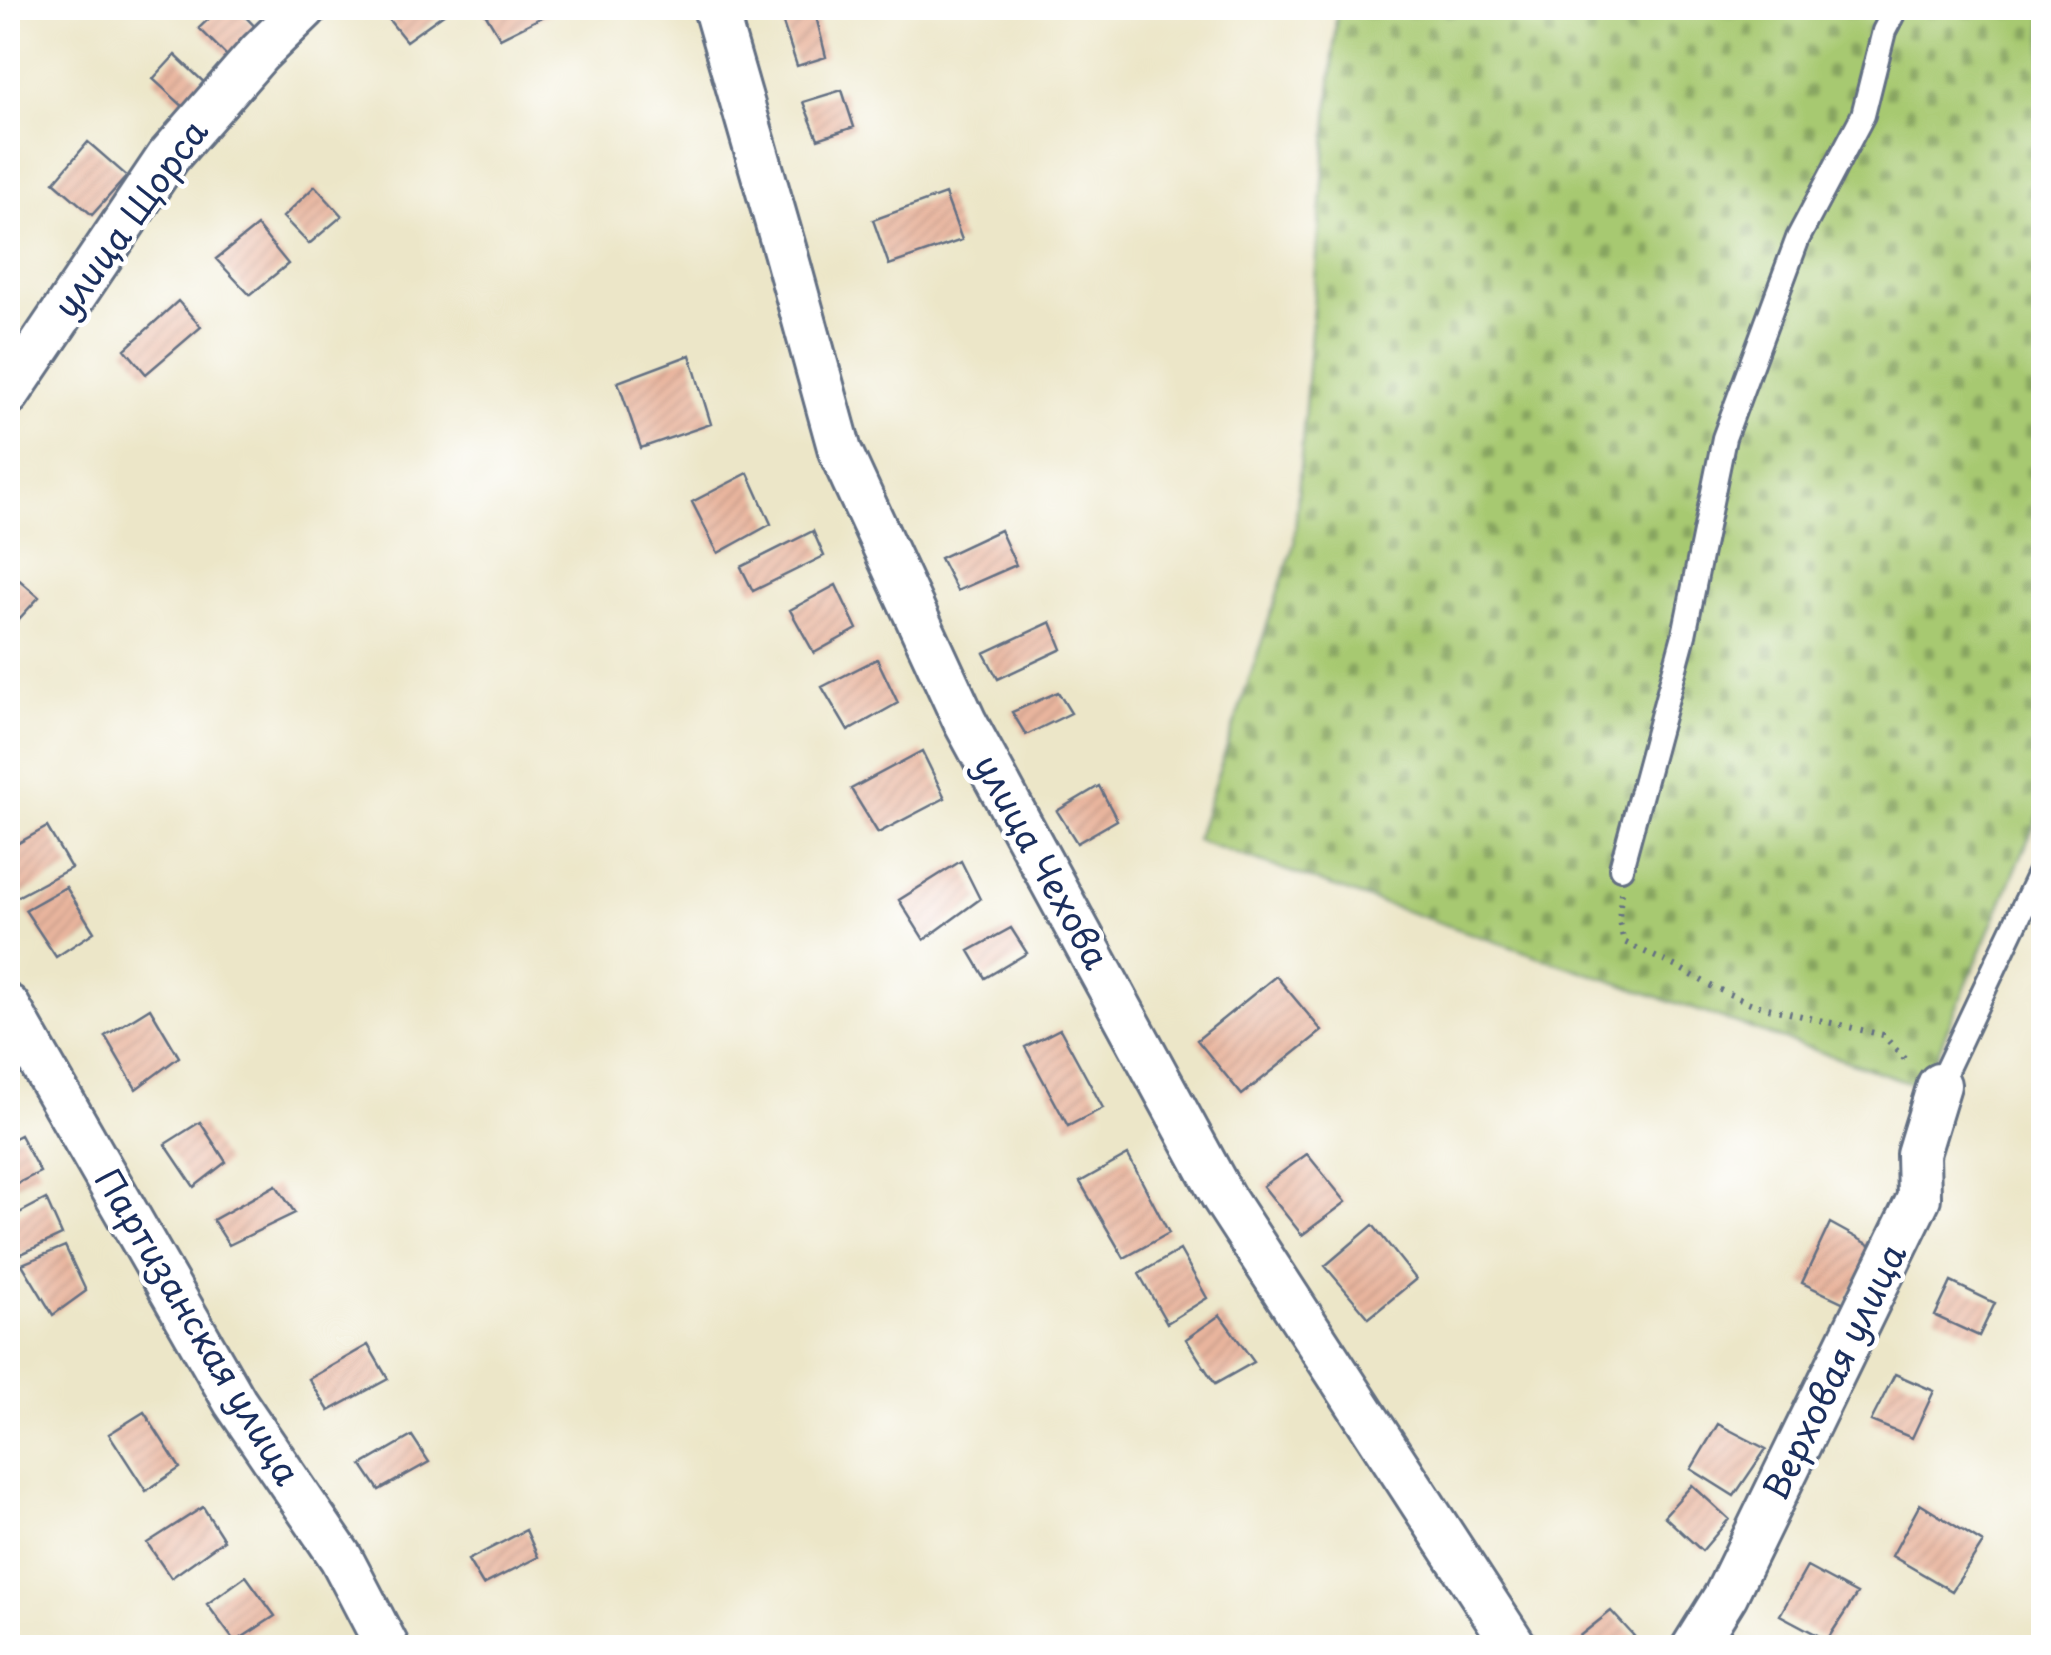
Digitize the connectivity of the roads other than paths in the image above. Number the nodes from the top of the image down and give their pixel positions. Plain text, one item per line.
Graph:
1 (305, 8) edge
2 (715, 8) edge
3 (1896, 8) edge
4 (8, 394) edge
5 (2044, 862) edge
6 (1621, 868) road end
7 (8, 1006) edge
8 (1939, 1084) joint
9 (1506, 1640) edge
10 (388, 1648) edge
11 (1693, 1648) edge

1 - 4 street, улица Щорса
2 - 9 street, улица Чехова
3 - 6 lane
5 - 8 lane
7 - 10 street, Партизанская улица
8 - 11 street, Верховая улица

